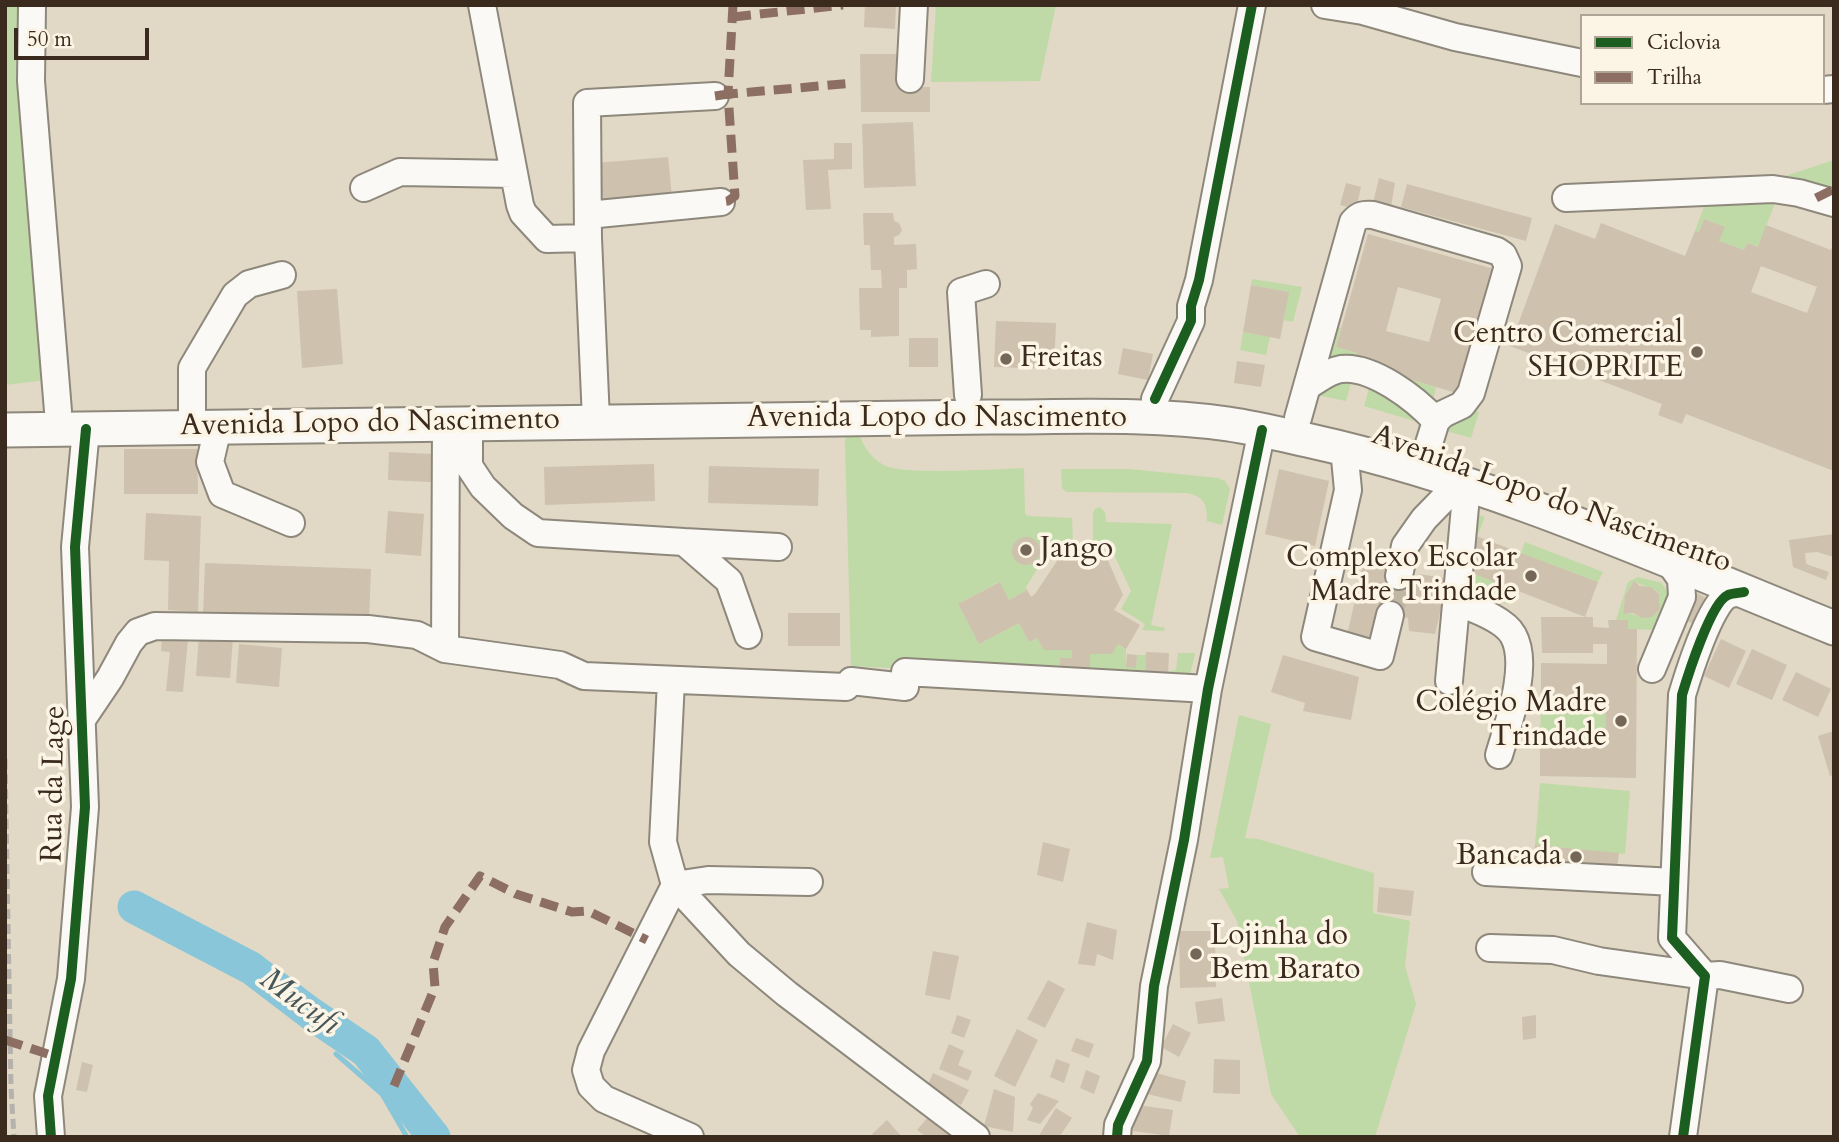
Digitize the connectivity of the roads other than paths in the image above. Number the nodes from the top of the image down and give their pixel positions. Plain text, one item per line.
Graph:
1 (32, 5) edge
2 (482, 5) edge
3 (915, 5) edge
4 (1252, 5) edge
5 (1325, 5) edge
6 (1580, 63) edge
7 (911, 79) dead end
8 (715, 96) dead end
9 (513, 174) junction
10 (364, 188) dead end
11 (1566, 198) dead end
12 (721, 202) dead end
13 (1834, 203) edge
14 (588, 226) junction
15 (282, 275) dead end
16 (986, 284) dead end
17 (968, 396) junction
18 (1155, 399) junction
19 (1302, 402) junction
20 (596, 411) junction
21 (28, 418) edge
22 (205, 418) junction
23 (458, 424) junction
24 (86, 429) junction
25 (1262, 430) junction
26 (1431, 436) junction
27 (1344, 448) junction
28 (1463, 484) junction
29 (291, 523) dead end
30 (684, 542) junction
31 (778, 547) dead end
32 (1669, 562) junction
33 (1399, 576) tunnel mouth
34 (1744, 592) junction
35 (1457, 602) junction
36 (1834, 606) edge
37 (1390, 615) tunnel mouth
38 (1834, 628) edge
39 (748, 635) dead end
40 (1663, 643) junction
41 (445, 649) junction
42 (1693, 656) junction
43 (1652, 669) dead end
44 (671, 681) junction
45 (1449, 681) dead end
46 (1208, 689) junction
47 (81, 721) junction
48 (1499, 755) dead end
49 (1486, 872) dead end
50 (809, 882) dead end
51 (1674, 882) junction
52 (675, 885) junction
53 (1490, 948) dead end
54 (1705, 976) junction
55 (1789, 989) dead end
56 (51, 1137) edge
57 (690, 1137) edge
58 (976, 1137) edge
59 (1117, 1137) edge
60 (1684, 1137) edge

1 - 21 street
2 - 9 street
3 - 7 street
4 - 18 street
5 - 6 street
8 - 14 street
9 - 10 street
9 - 14 street
11 - 13 street
12 - 14 street
14 - 20 street
15 - 22 street
16 - 17 street
17 - 18 main road, Avenida Lopo do Nascimento
17 - 20 main road, Avenida Lopo do Nascimento
18 - 19 main road, Avenida Lopo do Nascimento
19 - 26 main road, Avenida Lopo do Nascimento
19 - 26 street
19 - 26 street
20 - 22 main road, Avenida Lopo do Nascimento
20 - 23 main road, Avenida Lopo do Nascimento
20 - 25 main road, Avenida Lopo do Nascimento
21 - 22 main road, Avenida Lopo do Nascimento
21 - 24 main road, Avenida Lopo do Nascimento
22 - 23 main road, Avenida Lopo do Nascimento
22 - 24 main road, Avenida Lopo do Nascimento
22 - 29 street
23 - 30 street
23 - 41 street
24 - 47 street, Rua da Lage
25 - 27 main road, Avenida Lopo do Nascimento
25 - 46 street
26 - 36 main road, Avenida Lopo do Nascimento
27 - 28 main road, Avenida Lopo do Nascimento
27 - 37 street
28 - 32 main road, Avenida Lopo do Nascimento
28 - 33 street
28 - 35 street
30 - 31 street
30 - 39 street
32 - 34 main road, Avenida Lopo do Nascimento
32 - 40 street
34 - 38 main road, Avenida Lopo do Nascimento
34 - 42 street
35 - 45 street
35 - 48 street
40 - 42 street
40 - 43 street
41 - 44 street
41 - 47 street
42 - 51 street
44 - 46 street
44 - 52 street
46 - 59 street
47 - 56 street, Rua da Lage
49 - 51 street
50 - 52 street
51 - 54 street
52 - 57 street
52 - 58 street
53 - 54 street
54 - 55 street
54 - 60 street

